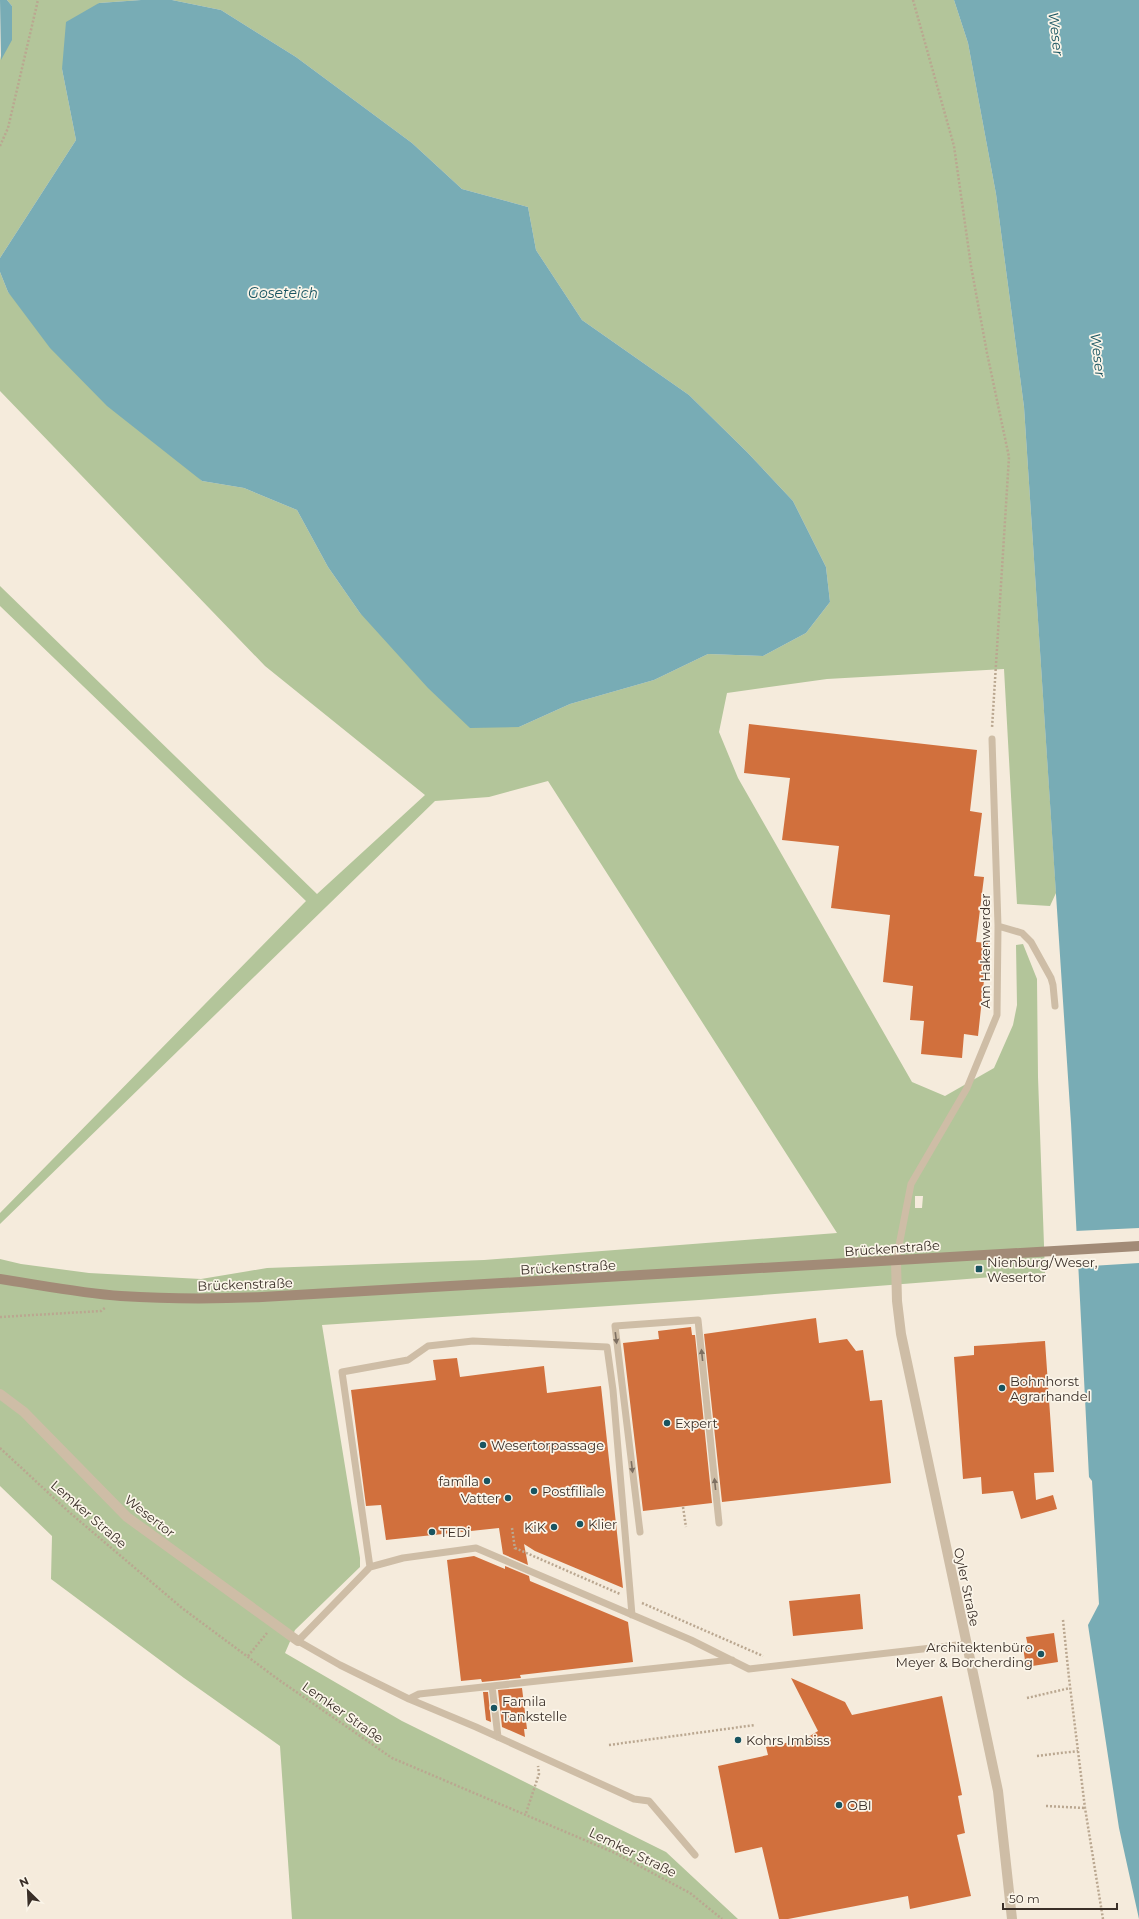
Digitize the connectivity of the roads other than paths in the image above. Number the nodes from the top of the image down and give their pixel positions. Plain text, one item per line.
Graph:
1 (992, 739) road end
2 (998, 926) junction
3 (1055, 1006) dead end
4 (1139, 1246) edge
5 (896, 1261) junction
6 (0, 1279) edge
7 (0, 1394) edge
8 (719, 1523) dead end
9 (640, 1532) dead end
10 (370, 1567) junction
11 (632, 1615) junction
12 (298, 1641) junction
13 (966, 1644) junction
14 (732, 1660) junction
15 (492, 1686) junction
16 (409, 1699) junction
17 (498, 1737) junction
18 (695, 1855) dead end
19 (1012, 1919) edge

1 - 2 lane, Am Hakenwerder
2 - 3 lane
2 - 5 lane, Am Hakenwerder
4 - 5 street, Brückenstraße
5 - 6 street, Brückenstraße
5 - 13 street, Oyler Straße
7 - 12 street, Wesertor
8 -> 9 lane
10 - 11 lane
10 - 11 lane
10 - 12 lane
11 - 14 lane
12 - 16 lane
13 - 14 lane
13 - 19 street, Oyler Straße
14 - 15 lane
15 - 16 lane
15 - 17 lane
16 - 17 lane
17 - 18 lane

